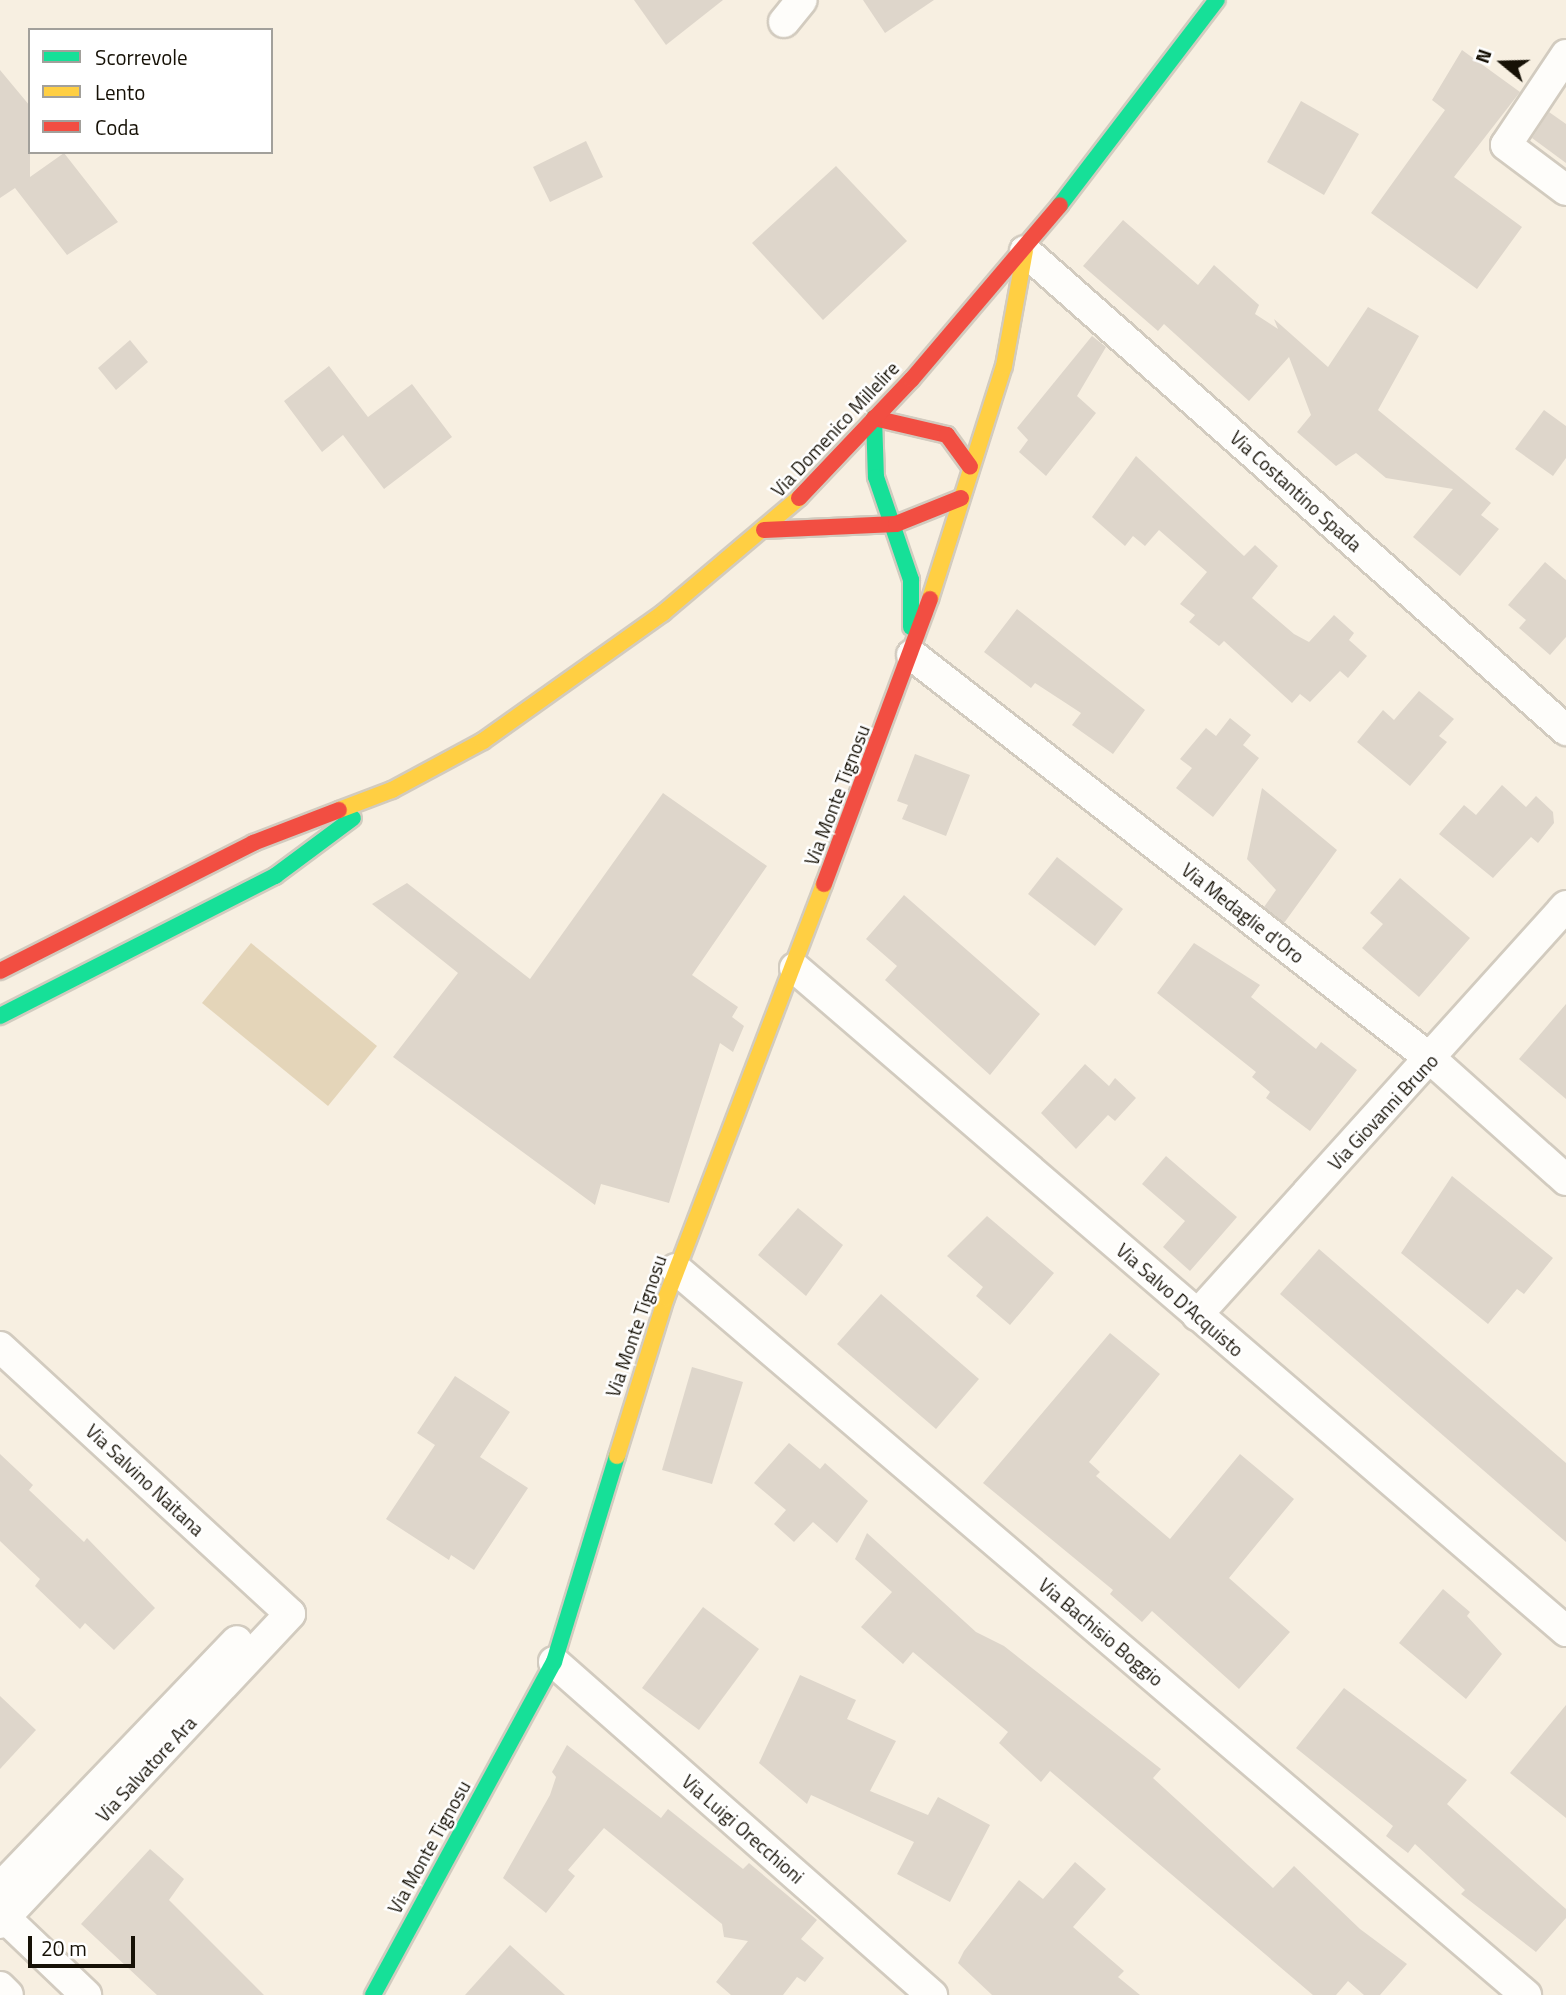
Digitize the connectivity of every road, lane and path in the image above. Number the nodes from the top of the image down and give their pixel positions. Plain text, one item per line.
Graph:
1 (1217, 0) edge
2 (1566, 55) edge
3 (1566, 190) edge
4 (1025, 251) junction
5 (874, 418) junction
6 (970, 467) junction
7 (961, 498) junction
8 (896, 524) junction
9 (764, 530) junction
10 (912, 655) junction
11 (1566, 730) edge
12 (392, 790) junction
13 (1566, 906) edge
14 (795, 968) junction
15 (0, 971) edge
16 (0, 1016) edge
17 (1432, 1060) junction
18 (1566, 1180) edge
19 (676, 1269) junction
20 (1197, 1315) junction
21 (0, 1347) edge
22 (283, 1607) junction
23 (1566, 1631) edge
24 (554, 1662) junction
25 (0, 1888) edge
26 (2, 1918) edge
27 (0, 1987) edge
28 (8, 1995) edge
29 (86, 1995) edge
30 (373, 1995) edge
31 (932, 1995) edge
32 (1526, 1995) edge

1 - 4 main road, Via Domenico Millelire
2 - 3 street
4 - 5 main road, Via Domenico Millelire
4 - 6 main road, Via Monte Tignosu
4 - 11 street, Via Costantino Spada
5 - 6 main road
5 - 8 main road, Via Monte Tignosu
5 - 9 main road, Via Domenico Millelire
6 - 7 main road, Via Monte Tignosu
7 - 8 main road
7 - 10 main road, Via Monte Tignosu
8 - 9 main road
8 - 10 main road, Via Monte Tignosu
9 - 12 main road, Via Domenico Millelire
10 - 14 main road, Via Monte Tignosu
10 - 17 street, Via Medaglie d'Oro
12 - 15 main road
12 - 16 main road
13 - 17 street, Via Giovanni Bruno
14 - 19 main road, Via Monte Tignosu
14 - 20 street, Via Salvo D'Acquisto
17 - 18 street, Via Medaglie d'Oro
17 - 20 street, Via Giovanni Bruno
19 - 24 main road, Via Monte Tignosu
19 - 32 street, Via Bachisio Boggio
20 - 23 street, Via Salvo D'Acquisto
21 - 22 street, Via Salvino Naitana
22 - 25 street, Via Salvatore Ara
22 - 26 street, Via Salvatore Ara
24 - 30 main road, Via Monte Tignosu
24 - 31 street, Via Luigi Orecchioni
26 - 29 street
27 - 28 street

